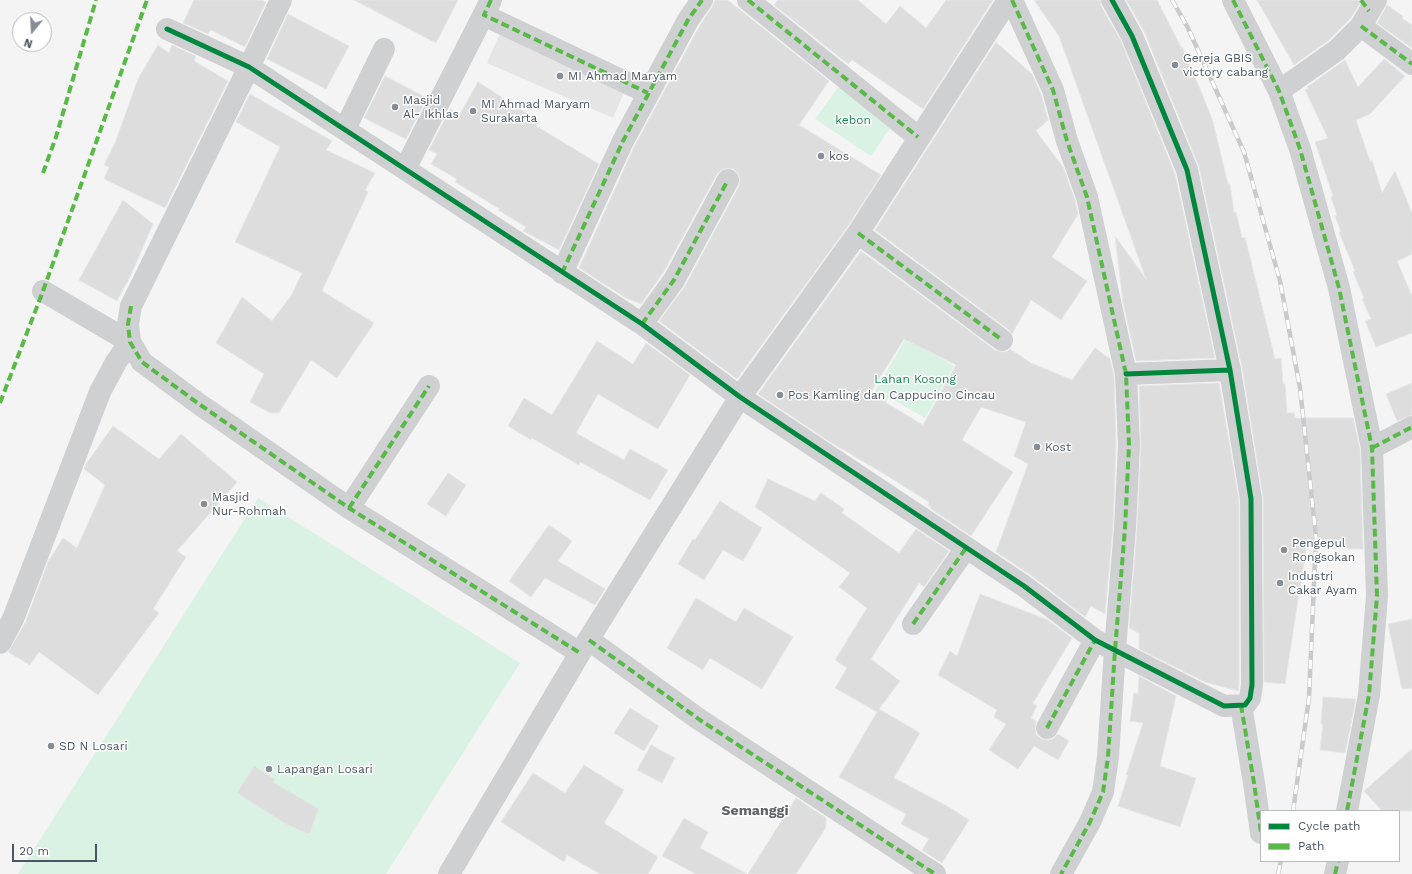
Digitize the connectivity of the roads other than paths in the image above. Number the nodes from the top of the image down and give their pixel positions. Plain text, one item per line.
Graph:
1 (281, 0) edge
2 (702, 0) edge
3 (748, 0) edge
4 (1008, 0) edge
5 (1012, 0) edge
6 (1112, 0) edge
7 (1232, 0) edge
8 (487, 7) edge
9 (1367, 9) edge
10 (167, 29) dead end
11 (384, 49) dead end
12 (1412, 64) edge
13 (249, 67) junction
14 (1279, 91) junction
15 (648, 93) junction
16 (345, 129) junction
17 (918, 137) junction
18 (404, 169) junction
19 (728, 180) dead end
20 (858, 233) junction
21 (562, 273) junction
22 (43, 291) dead end
23 (642, 324) junction
24 (1002, 340) dead end
25 (130, 342) junction
26 (1230, 370) junction
27 (1126, 374) junction
28 (429, 386) dead end
29 (740, 397) junction
30 (1412, 427) edge
31 (1372, 448) junction
32 (349, 508) junction
33 (966, 548) junction
34 (913, 624) dead end
35 (1095, 640) junction
36 (0, 643) edge
37 (584, 647) junction
38 (1115, 650) junction
39 (1241, 705) junction
40 (1047, 728) dead end
41 (1347, 810) edge
42 (1260, 826) edge
43 (1338, 862) edge
44 (449, 874) edge
45 (935, 874) edge
46 (1061, 874) edge
47 (1335, 874) edge

1 - 13 street
2 - 15 street
3 - 17 street
4 - 17 street
5 - 27 street
6 - 26 street
7 - 14 street
8 - 15 street
8 - 18 street
9 - 12 street
9 - 14 street
10 - 13 street
11 - 16 street
13 - 16 street
13 - 25 street
14 - 31 street
15 - 21 street
16 - 18 street
17 - 20 street
18 - 21 street
19 - 23 street
20 - 24 street
20 - 29 street
21 - 23 street
22 - 25 street
23 - 29 street
25 - 32 street
25 - 36 street
26 - 27 street
26 - 39 street
27 - 38 street
28 - 32 street
29 - 33 street
29 - 37 street
30 - 31 street
31 - 41 street
32 - 37 street
33 - 34 street
33 - 35 street
35 - 38 street
35 - 40 street
37 - 44 street
37 - 45 street
38 - 39 street
38 - 46 street
39 - 42 street
43 - 47 street

